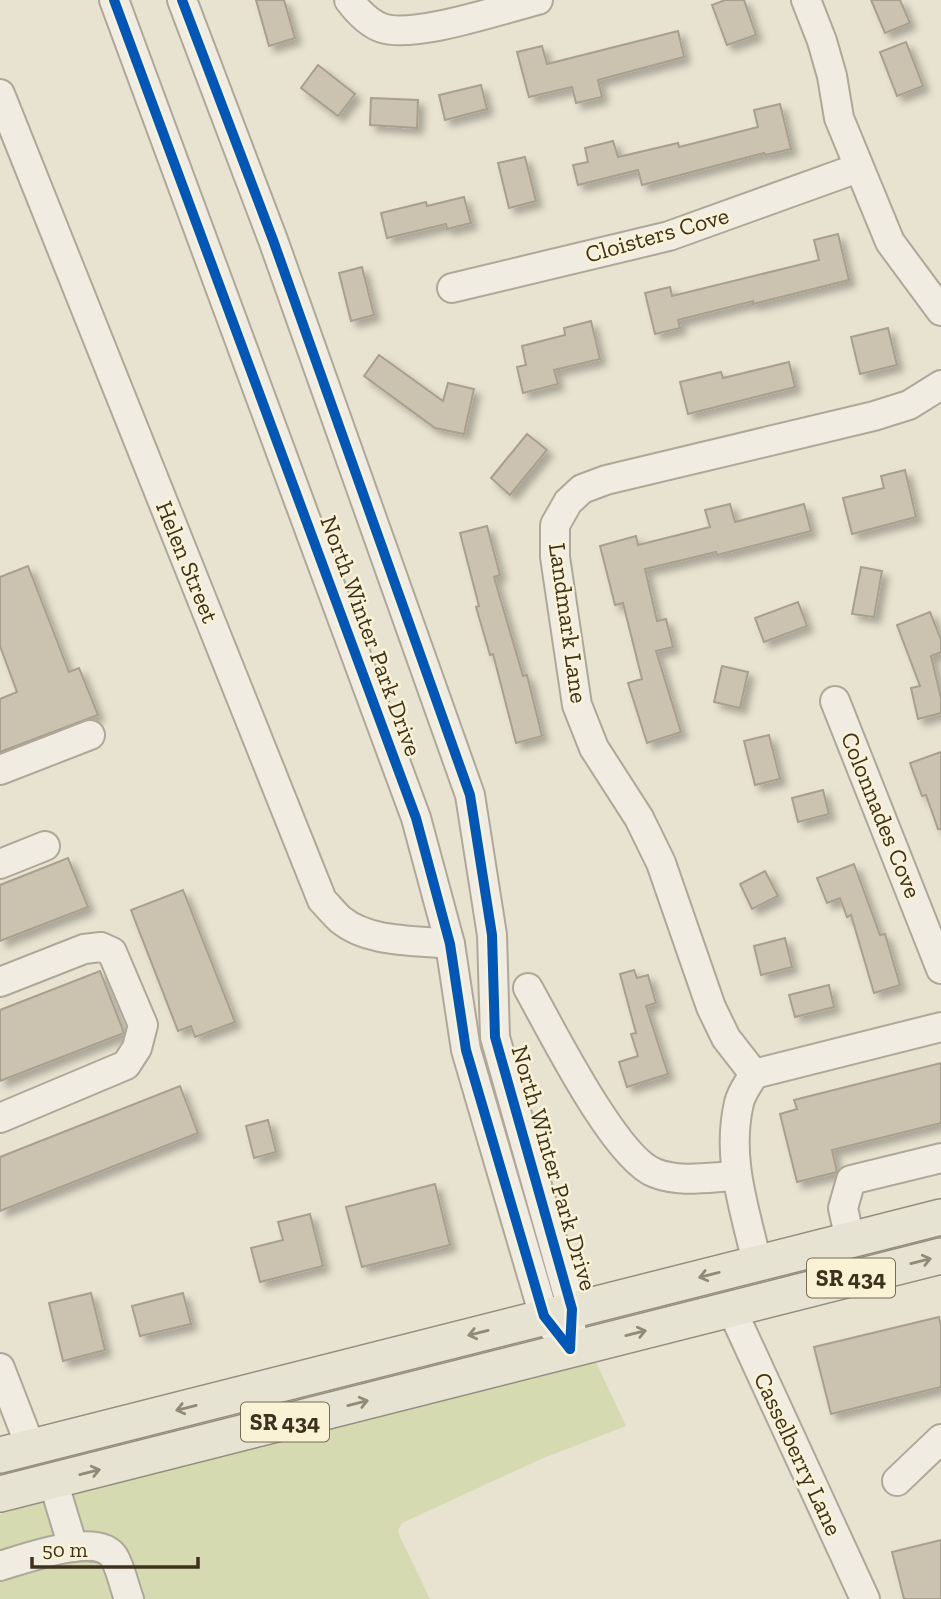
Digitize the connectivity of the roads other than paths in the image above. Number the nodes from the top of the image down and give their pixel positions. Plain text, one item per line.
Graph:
1 (114, 0) edge
2 (182, 0) edge
3 (349, 0) edge
4 (538, 0) edge
5 (806, 0) edge
6 (0, 94) edge
7 (858, 168) junction
8 (452, 288) dead end
9 (941, 311) edge
10 (941, 385) edge
11 (835, 701) dead end
12 (90, 735) dead end
13 (0, 770) edge
14 (45, 846) dead end
15 (0, 864) edge
16 (450, 944) junction
17 (941, 969) edge
18 (0, 982) edge
19 (527, 988) dead end
20 (941, 1027) edge
21 (754, 1074) junction
22 (0, 1118) edge
23 (941, 1158) edge
24 (736, 1176) junction
25 (941, 1217) edge
26 (850, 1240) junction
27 (941, 1256) edge
28 (757, 1264) junction
29 (731, 1308) junction
30 (558, 1312) junction
31 (570, 1349) junction
32 (0, 1368) edge
33 (95, 1431) junction
34 (941, 1439) edge
35 (15, 1452) edge
36 (897, 1481) dead end
37 (27, 1488) edge
38 (73, 1547) junction
39 (0, 1566) edge
40 (128, 1599) edge
41 (864, 1599) edge

1 - 16 street, North Winter Park Drive
2 - 30 street, North Winter Park Drive
3 - 4 street
5 - 7 street
6 - 16 street, Helen Street
7 - 8 street, Cloisters Cove
7 - 9 street
10 - 21 street, Landmark Lane
11 - 17 street, Colonnades Cove
12 - 13 street
14 - 15 street
16 - 30 street, North Winter Park Drive
18 - 22 street
19 - 24 street
20 - 21 street
21 - 24 street
23 - 26 street
24 - 28 street
25 - 26 main road, SR 434
26 - 28 main road, SR 434
29 -> 27 main road, SR 434
28 -> 30 main road, SR 434
31 -> 29 main road, SR 434
29 - 41 street, Casselberry Lane
30 - 31 street, North Winter Park Drive
30 -> 33 main road, SR 434
37 -> 31 main road, SR 434
32 - 35 street
33 - 35 main road, SR 434
33 - 37 main road
34 - 36 street
37 - 38 street
38 - 39 street
38 - 40 street

